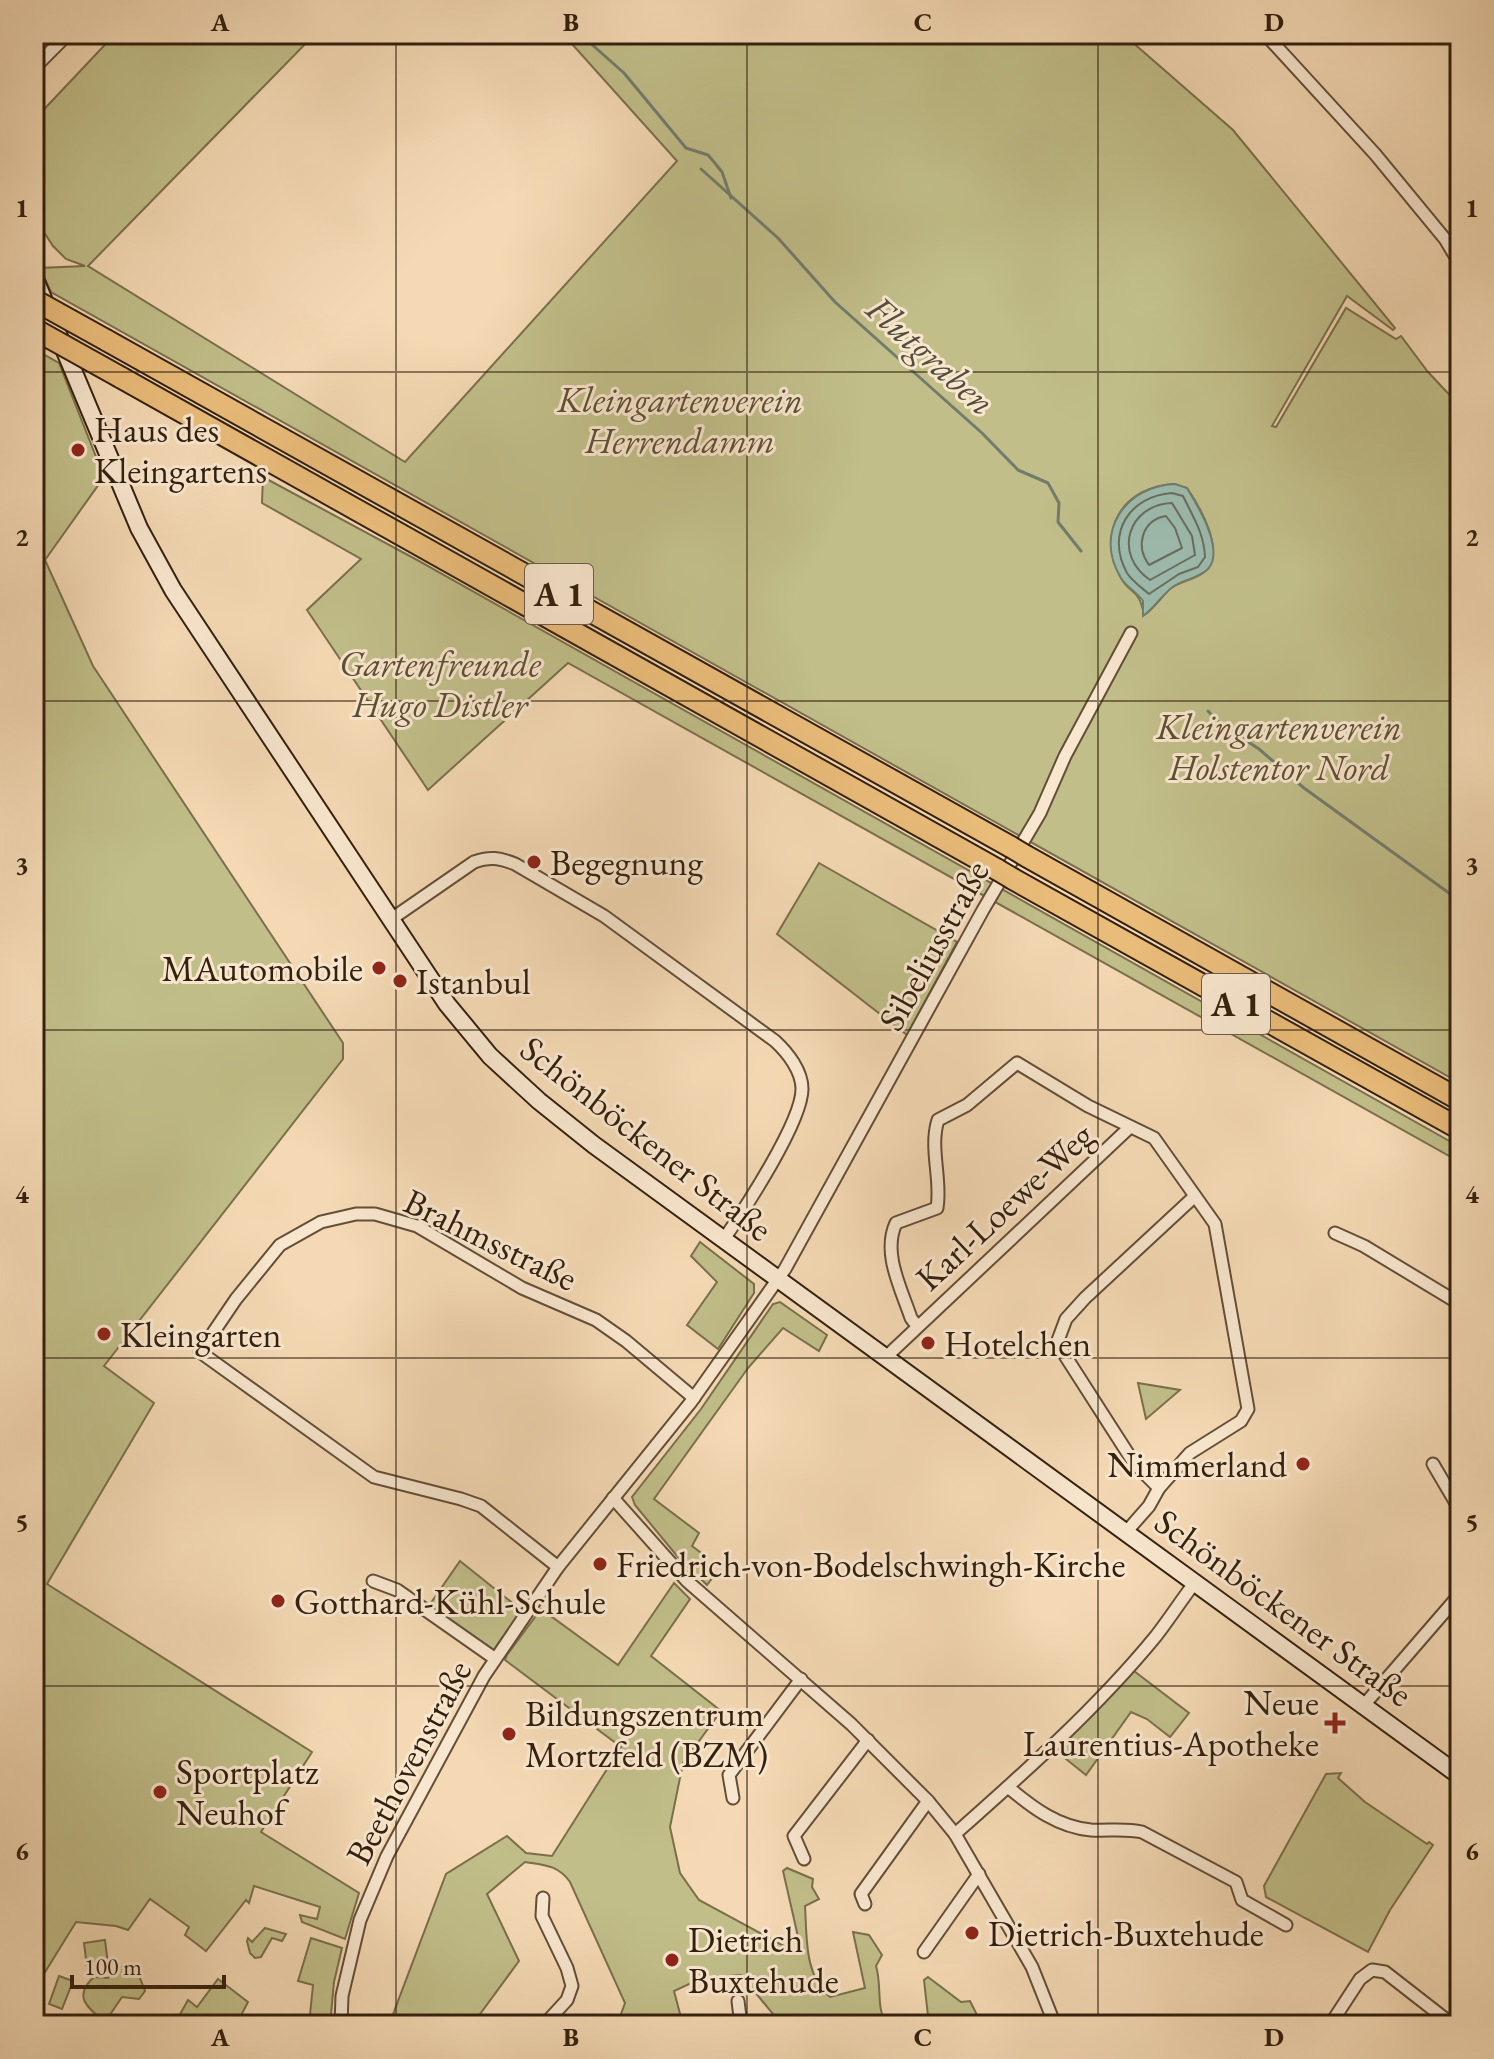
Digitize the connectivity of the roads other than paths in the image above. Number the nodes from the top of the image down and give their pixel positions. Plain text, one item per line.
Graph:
1 (68, 34) edge
2 (1265, 34) edge
3 (34, 68) edge
4 (1460, 264) edge
5 (34, 277) edge
6 (34, 300) edge
7 (34, 329) edge
8 (1131, 633) dead end
9 (390, 920) junction
10 (1460, 1100) edge
11 (1129, 1128) junction
12 (1460, 1129) edge
13 (1195, 1196) junction
14 (1335, 1233) dead end
15 (724, 1239) junction
16 (776, 1279) junction
17 (1460, 1304) edge
18 (917, 1326) junction
19 (887, 1356) junction
20 (694, 1398) junction
21 (1433, 1464) dead end
22 (1159, 1488) junction
23 (613, 1498) junction
24 (1460, 1510) edge
25 (1127, 1531) junction
26 (558, 1567) junction
27 (373, 1581) dead end
28 (1196, 1581) junction
29 (1460, 1594) edge
30 (494, 1658) junction
31 (801, 1679) junction
32 (1364, 1705) junction
33 (868, 1740) junction
34 (1460, 1776) edge
35 (1008, 1787) junction
36 (733, 1798) dead end
37 (928, 1801) junction
38 (955, 1834) junction
39 (804, 1859) dead end
40 (979, 1874) junction
41 (543, 1898) dead end
42 (865, 1904) dead end
43 (1286, 1925) dead end
44 (924, 1952) dead end
45 (738, 2001) dead end
46 (1460, 2016) edge
47 (341, 2025) edge
48 (544, 2025) edge
49 (741, 2025) edge
50 (1055, 2025) edge
51 (1330, 2025) edge
52 (1453, 2025) edge

1 - 3 street
2 - 4 street
5 - 9 main road, Schönböckener Straße
6 - 10 highway, A 1, bridge
7 - 12 highway, A 1, bridge
8 - 16 street, Sibeliusstraße
9 - 15 main road, Schönböckener Straße
9 - 15 street
11 - 13 street, Karl-Loewe-Weg
11 - 18 street, Karl-Loewe-Weg
11 - 18 street, Karl-Loewe-Weg
13 - 22 street, Karl-Loewe-Weg
13 - 22 street
14 - 17 street
15 - 16 main road, Schönböckener Straße
16 - 19 main road, Schönböckener Straße
16 - 20 street, Beethovenstraße
18 - 19 street, Karl-Loewe-Weg
19 - 25 main road, Schönböckener Straße
20 - 23 street, Beethovenstraße
20 - 26 street, Brahmsstraße
21 - 24 street
22 - 25 street
23 - 26 street, Beethovenstraße
23 - 31 street
25 - 28 main road, Schönböckener Straße
26 - 30 street, Beethovenstraße
27 - 30 street
28 - 32 main road, Schönböckener Straße
28 - 35 street
29 - 32 street
30 - 47 street, Beethovenstraße
31 - 33 street
31 - 36 street
32 - 34 main road, Schönböckener Straße
33 - 37 street
33 - 39 street
35 - 38 street
35 - 43 street
37 - 38 street
37 - 42 street
38 - 40 street
40 - 44 street
40 - 50 street
41 - 48 street
45 - 49 street
46 - 52 main road
51 - 52 street

